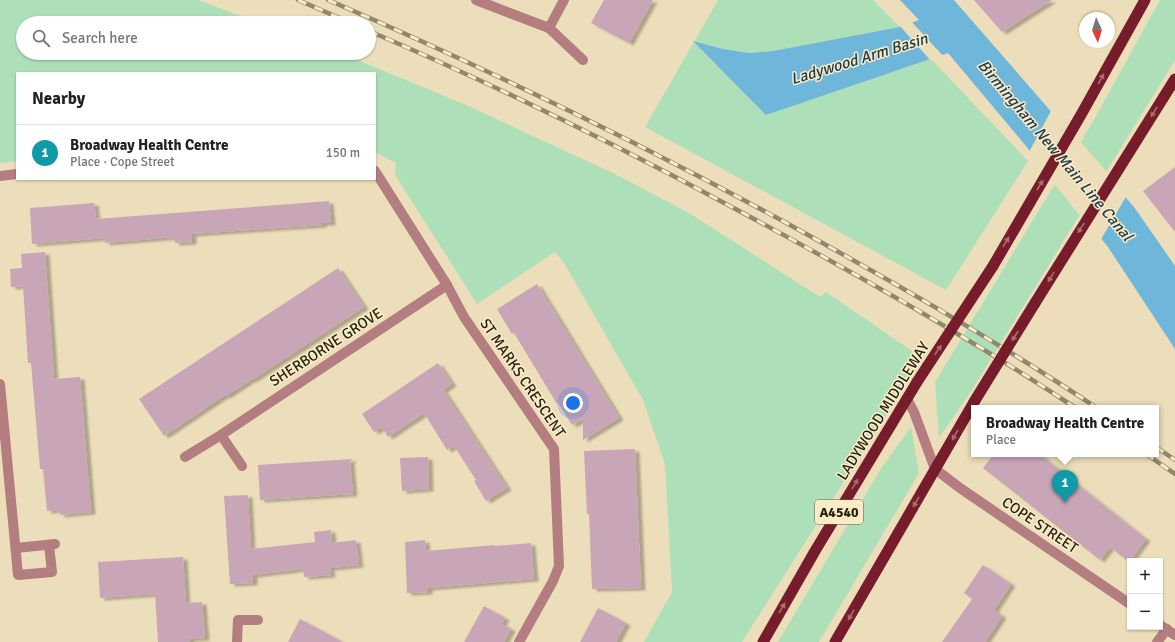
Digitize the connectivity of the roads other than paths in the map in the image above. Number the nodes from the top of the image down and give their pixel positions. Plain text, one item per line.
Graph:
1 (476, 0) edge
2 (564, 0) edge
3 (1145, 0) edge
4 (549, 28) junction
5 (583, 60) dead end
6 (1175, 79) edge
7 (376, 173) edge
8 (16, 174) edge
9 (0, 176) edge
10 (448, 285) junction
11 (0, 384) edge
12 (907, 398) junction
13 (972, 405) edge
14 (971, 407) edge
15 (221, 435) junction
16 (185, 456) dead end
17 (242, 466) dead end
18 (935, 469) junction
19 (16, 548) junction
20 (1127, 602) edge
21 (258, 620) dead end
22 (1167, 630) edge
23 (237, 642) edge
24 (519, 642) edge
25 (763, 642) edge
26 (835, 642) edge
27 (1157, 642) edge

1 - 4 street
2 - 4 street
12 -> 3 highway, LADYWOOD MIDDLEWAY / A4540, bridge
4 - 5 street
6 -> 13 highway, bridge
7 - 10 street, ST MARKS CRESCENT
8 - 9 street
10 - 15 street, SHERBORNE GROVE
10 - 24 street, ST MARKS CRESCENT
11 - 19 street
12 - 18 street
25 -> 12 highway, LADYWOOD MIDDLEWAY / A4540
14 -> 18 highway, bridge
15 - 16 street, SHERBORNE GROVE
15 - 17 street
18 - 20 street, COPE STREET
18 -> 26 highway
19 - 19 street
21 - 23 street
22 - 27 street

